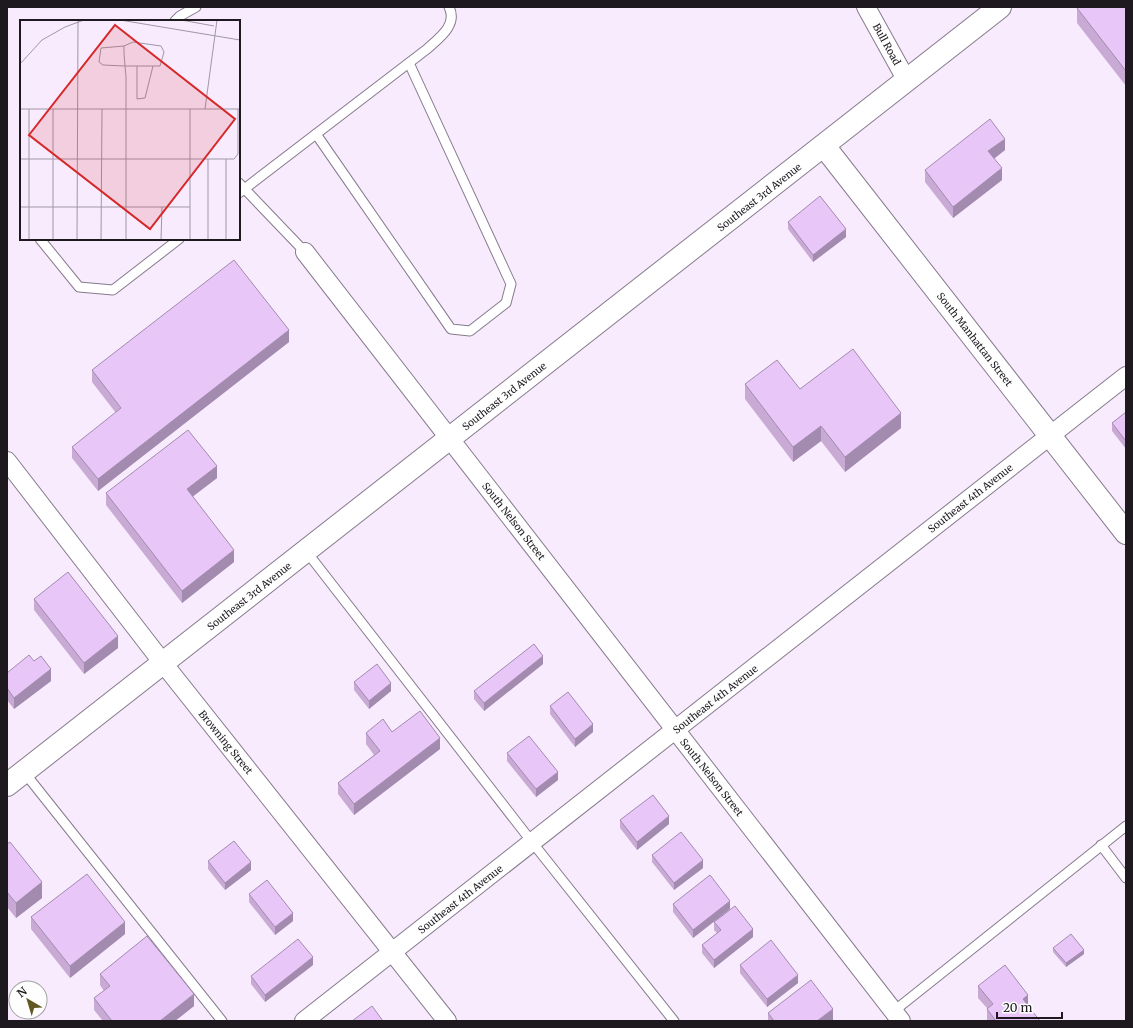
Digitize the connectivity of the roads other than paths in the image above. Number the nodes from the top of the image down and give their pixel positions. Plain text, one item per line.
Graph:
1 (196, 7) edge
2 (449, 7) edge
3 (866, 7) edge
4 (1000, 7) edge
5 (176, 20) edge
6 (409, 64) junction
7 (907, 81) junction
8 (316, 134) junction
9 (824, 146) junction
10 (241, 188) edge
11 (41, 240) edge
12 (178, 240) edge
13 (305, 252) joint
14 (1126, 376) edge
15 (1050, 436) junction
16 (450, 438) junction
17 (7, 461) edge
18 (1126, 533) edge
19 (306, 551) junction
20 (163, 663) junction
21 (675, 730) junction
22 (24, 772) junction
23 (7, 785) edge
24 (1126, 826) edge
25 (532, 842) junction
26 (1101, 846) junction
27 (1126, 878) edge
28 (392, 952) junction
29 (892, 1018) edge
30 (222, 1021) edge
31 (304, 1021) edge
32 (447, 1021) edge
33 (674, 1021) edge

1 - 5 lane
2 - 6 lane
3 - 7 street, Bull Road
4 - 7 main road, Southeast 3rd Avenue
6 - 8 lane
6 - 8 lane
7 - 9 main road, Southeast 3rd Avenue
8 - 10 lane
9 - 15 main road, South Manhattan Street
9 - 16 main road, Southeast 3rd Avenue
10 - 13 lane
11 - 12 lane
13 - 16 street, South Nelson Street
14 - 15 street, Southeast 4th Avenue
15 - 18 main road, South Manhattan Street
15 - 21 street, Southeast 4th Avenue
16 - 19 main road, Southeast 3rd Avenue
16 - 21 street, South Nelson Street
17 - 20 street, Browning Street
19 - 20 main road, Southeast 3rd Avenue
19 - 25 lane
20 - 22 main road, Southeast 3rd Avenue
20 - 28 street, Browning Street
21 - 25 street, Southeast 4th Avenue
21 - 29 street, South Nelson Street
22 - 23 main road, Southeast 3rd Avenue
22 - 30 lane
24 - 26 lane
25 - 28 street, Southeast 4th Avenue
25 - 33 lane
26 - 27 lane
26 - 29 lane
28 - 31 street, Southeast 4th Avenue
28 - 32 street, Browning Street

